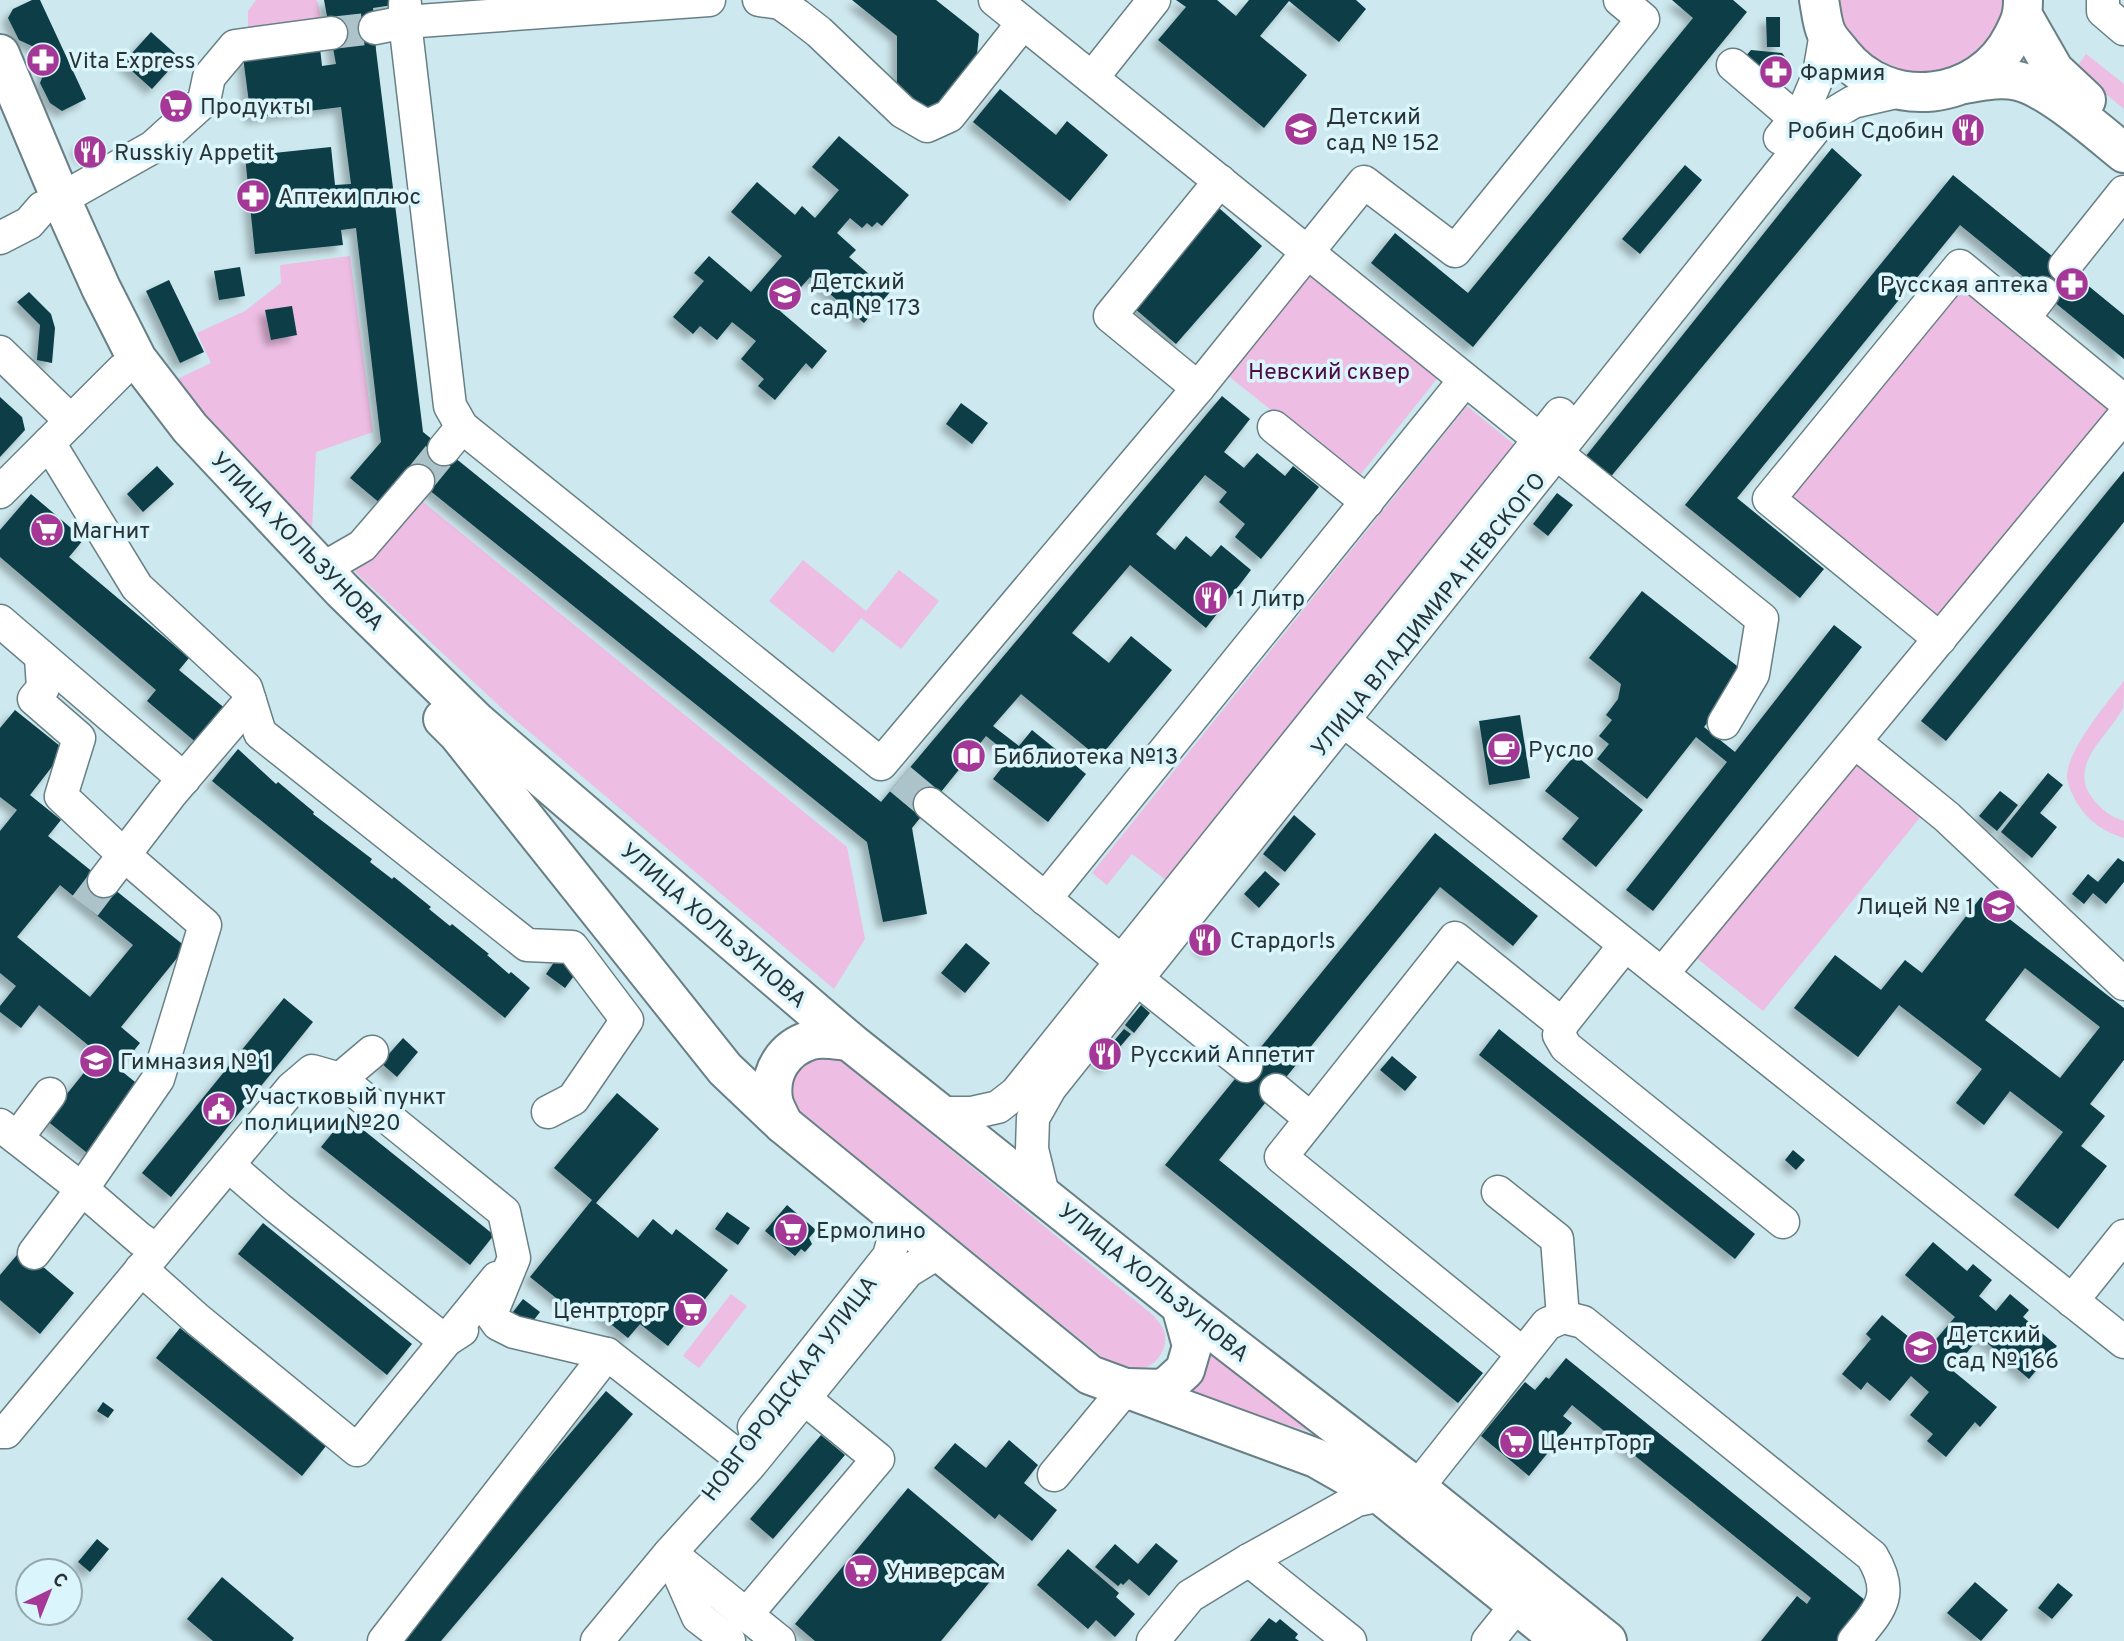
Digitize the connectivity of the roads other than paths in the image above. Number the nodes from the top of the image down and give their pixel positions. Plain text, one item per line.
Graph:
1 (709, 0) edge
2 (759, 0) edge
3 (995, 0) edge
4 (1154, 0) edge
5 (1620, 0) edge
6 (2103, 0) edge
7 (2023, 8) edge
8 (1823, 16) edge
9 (1023, 23) junction
10 (2124, 29) edge
11 (331, 33) tunnel mouth
12 (0, 54) edge
13 (1733, 65) dead end
14 (1092, 78) junction
15 (1964, 84) junction
16 (1901, 91) junction
17 (0, 110) edge
18 (1796, 118) junction
19 (2124, 131) edge
20 (2124, 153) edge
21 (1220, 181) junction
22 (2124, 192) edge
23 (51, 203) junction
24 (0, 238) edge
25 (1308, 253) junction
26 (2065, 266) dead end
27 (2043, 293) dead end
28 (2024, 318) junction
29 (0, 352) edge
30 (122, 370) junction
31 (1465, 380) junction
32 (1198, 388) junction
33 (2124, 401) edge
34 (2124, 416) edge
35 (71, 421) junction
36 (1274, 427) dead end
37 (49, 443) junction
38 (1548, 446) junction
39 (418, 481) tunnel mouth
40 (0, 492) edge
41 (1367, 502) junction
42 (322, 569) junction
43 (0, 621) edge
44 (1940, 639) junction
45 (41, 657) junction
46 (250, 701) junction
47 (1343, 720) junction
48 (1724, 723) dead end
49 (1855, 742) junction
50 (184, 779) junction
51 (930, 804) tunnel mouth
52 (574, 805) junction
53 (542, 840) junction
54 (124, 855) junction
55 (104, 881) tunnel mouth
56 (1045, 899) junction
57 (599, 912) junction
58 (1625, 945) junction
59 (572, 947) junction
60 (1129, 970) junction
61 (1662, 974) junction
62 (653, 979) junction
63 (2124, 984) edge
64 (627, 1020) junction
65 (1562, 1024) junction
66 (849, 1041) junction
67 (372, 1052) dead end
68 (1246, 1066) dead end
69 (340, 1079) junction
70 (1276, 1090) dead end
71 (50, 1094) dead end
72 (548, 1112) dead end
73 (942, 1114) junction
74 (1311, 1119) junction
75 (783, 1124) junction
76 (9, 1131) edge
77 (228, 1165) junction
78 (82, 1189) junction
79 (1498, 1192) dead end
80 (1043, 1194) junction
81 (899, 1219) junction
82 (1783, 1222) dead end
83 (2124, 1236) edge
84 (939, 1252) junction
85 (34, 1253) dead end
86 (514, 1258) junction
87 (149, 1259) junction
88 (2072, 1301) junction
89 (1181, 1306) junction
90 (1563, 1317) junction
91 (498, 1324) junction
92 (445, 1341) junction
93 (2124, 1342) edge
94 (1522, 1353) junction
95 (607, 1354) junction
96 (1126, 1388) junction
97 (805, 1399) junction
98 (2, 1431) edge
99 (734, 1453) junction
100 (1054, 1475) dead end
101 (1399, 1491) junction
102 (670, 1553) junction
103 (1249, 1560) junction
104 (1517, 1605) junction
105 (746, 1615) junction
106 (1856, 1640) edge
107 (384, 1641) edge
108 (597, 1641) edge
109 (729, 1641) edge
110 (779, 1641) edge
111 (1153, 1641) edge
112 (1350, 1641) edge
113 (1488, 1641) edge
114 (1562, 1641) edge
115 (1607, 1641) edge

1 - 32 street
2 - 9 street
3 - 9 street
4 - 14 street
5 - 25 street
6 - 10 street
7 - 15 main road
7 - 19 main road
8 - 16 main road
8 - 18 street, УЛИЦА ВЛАДИМИРА НЕВСКОГО
9 - 14 street
11 - 23 street
12 - 23 main road, УЛИЦА ХОЛЬЗУНОВА
13 - 18 street
14 - 21 street
15 - 16 main road
15 - 20 main road
16 - 38 street, УЛИЦА ВЛАДИМИРА НЕВСКОГО
17 - 23 main road, УЛИЦА ХОЛЬЗУНОВА
18 - 38 street, УЛИЦА ВЛАДИМИРА НЕВСКОГО
21 - 25 street
21 - 32 street
22 - 26 street
23 - 24 street
23 - 30 main road, УЛИЦА ХОЛЬЗУНОВА
23 - 42 main road, УЛИЦА ХОЛЬЗУНОВА
25 - 31 street
25 - 32 street
27 - 28 street
28 - 33 street
28 - 44 street
29 - 35 street
30 - 35 street
30 - 53 main road, УЛИЦА ХОЛЬЗУНОВА
31 - 38 street
31 - 41 street
34 - 44 street
35 - 37 street
36 - 41 street
37 - 40 street
37 - 46 street
38 - 47 street, УЛИЦА ВЛАДИМИРА НЕВСКОГО
38 - 48 street
38 - 60 street, УЛИЦА ВЛАДИМИРА НЕВСКОГО
39 - 42 street
41 - 56 street
42 - 52 main road, УЛИЦА ХОЛЬЗУНОВА
43 - 45 street
44 - 49 street
45 - 50 street
45 - 54 street
46 - 50 street
46 - 59 street
47 - 58 street
47 - 60 street, УЛИЦА ВЛАДИМИРА НЕВСКОГО
49 - 61 street
49 - 63 street
50 - 54 street
51 - 56 street
52 - 53 main road
52 - 66 main road, УЛИЦА ХОЛЬЗУНОВА
53 - 57 main road, УЛИЦА ХОЛЬЗУНОВА
54 - 55 street
54 - 78 street
56 - 60 street
57 - 59 street
57 - 62 main road, УЛИЦА ХОЛЬЗУНОВА
58 - 61 street
58 - 65 street
59 - 64 street
60 - 68 street
60 - 73 street, УЛИЦА ВЛАДИМИРА НЕВСКОГО
60 - 80 street, УЛИЦА ВЛАДИМИРА НЕВСКОГО
61 - 88 street
62 - 64 street
62 - 75 main road, УЛИЦА ХОЛЬЗУНОВА
64 - 72 street
65 - 74 street
65 - 82 street
66 - 73 main road, УЛИЦА ХОЛЬЗУНОВА
66 - 75 main road
67 - 69 street
69 - 77 street
69 - 86 street
70 - 74 street
71 - 76 street
73 - 80 main road, УЛИЦА ХОЛЬЗУНОВА
74 - 94 street
75 - 81 main road, УЛИЦА ХОЛЬЗУНОВА
76 - 78 street
77 - 87 street
77 - 92 street
78 - 85 street
78 - 87 street
79 - 90 street
80 - 89 main road, УЛИЦА ХОЛЬЗУНОВА
81 - 84 main road, УЛИЦА ХОЛЬЗУНОВА
81 - 99 street, НОВГОРОДСКАЯ УЛИЦА
83 - 88 street
84 - 96 main road, УЛИЦА ХОЛЬЗУНОВА
84 - 97 street, НОВГОРОДСКАЯ УЛИЦА
86 - 91 street
86 - 92 street
87 - 92 street
87 - 98 street
88 - 93 street
89 - 96 main road
89 - 101 main road, УЛИЦА ХОЛЬЗУНОВА
90 - 94 street
90 - 106 street
91 - 92 street
91 - 95 street
94 - 101 street
95 - 99 street
95 - 107 street
96 - 100 street
96 - 101 main road, УЛИЦА ХОЛЬЗУНОВА
97 - 102 street, НОВГОРОДСКАЯ УЛИЦА
97 - 105 street
99 - 102 street, НОВГОРОДСКАЯ УЛИЦА
101 - 103 street
101 - 104 main road, УЛИЦА ХОЛЬЗУНОВА
101 - 115 main road, УЛИЦА ХОЛЬЗУНОВА
102 - 105 street
102 - 108 street, НОВГОРОДСКАЯ УЛИЦА
102 - 109 street
103 - 111 street
103 - 112 street
104 - 113 street
104 - 114 main road, УЛИЦА ХОЛЬЗУНОВА
105 - 110 street

